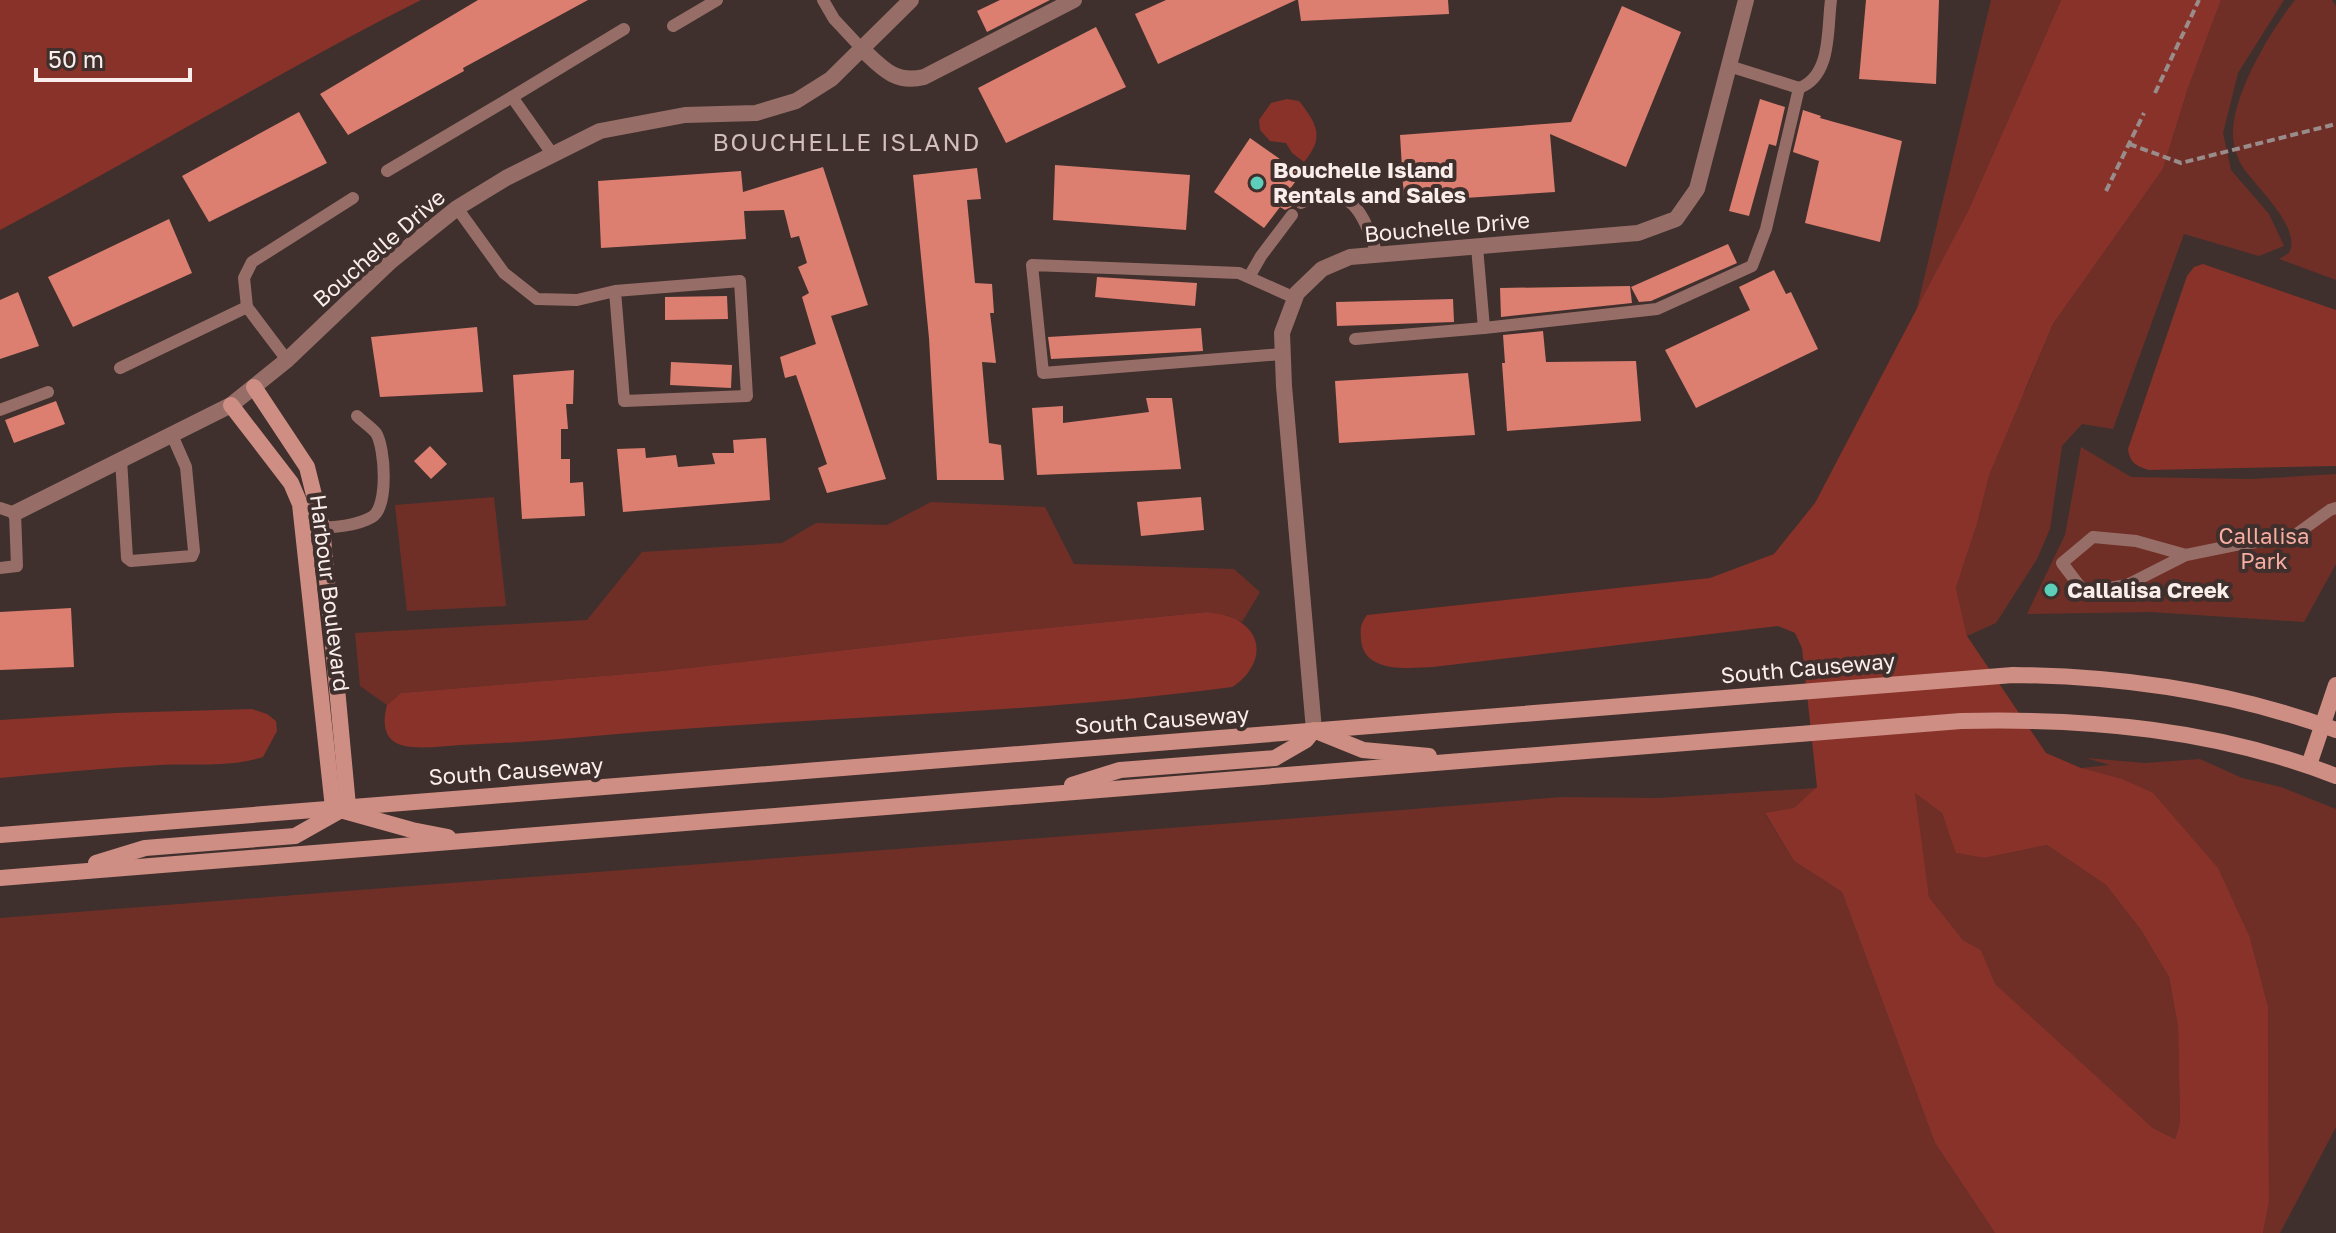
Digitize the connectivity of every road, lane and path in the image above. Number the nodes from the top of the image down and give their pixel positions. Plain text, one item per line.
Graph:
1 (717, 0) edge
2 (823, 0) edge
3 (911, 0) edge
4 (1074, 0) edge
5 (1746, 0) edge
6 (1831, 0) edge
7 (2199, 0) edge
8 (673, 26) dead end
9 (624, 29) dead end
10 (863, 50) junction
11 (1729, 66) junction
12 (1799, 88) junction
13 (2155, 93) dead end
14 (512, 97) junction
15 (2144, 113) dead end
16 (2336, 124) edge
17 (2129, 144) junction
18 (553, 155) junction
19 (387, 171) dead end
20 (2106, 191) dead end
21 (353, 198) dead end
22 (1301, 203) dead end
23 (457, 208) junction
24 (1292, 215) dead end
25 (1477, 247) junction
26 (1377, 255) junction
27 (1249, 277) junction
28 (615, 291) junction
29 (1295, 298) junction
30 (247, 307) junction
31 (1484, 328) junction
32 (1355, 339) dead end
33 (1282, 354) junction
34 (287, 360) junction
35 (120, 368) dead end
36 (254, 387) junction
37 (48, 392) dead end
38 (231, 405) junction
39 (0, 410) edge
40 (357, 416) dead end
41 (172, 435) junction
42 (121, 459) junction
43 (2336, 508) edge
44 (8, 510) edge
45 (322, 527) junction
46 (304, 529) junction
47 (2186, 555) junction
48 (0, 568) edge
49 (2336, 685) edge
50 (2329, 727) edge
51 (1314, 730) junction
52 (1481, 760) junction
53 (2309, 765) junction
54 (2336, 776) edge
55 (1046, 794) junction
56 (340, 809) junction
57 (0, 835) edge
58 (470, 841) junction
59 (66, 872) junction
60 (0, 878) edge

1 - 8 lane
2 - 10 lane
3 - 10 street, Bouchelle Drive
4 - 10 street
5 - 11 street, Bouchelle Drive
6 - 12 lane
7 - 13 path
9 - 14 lane
10 - 18 street, Bouchelle Drive
11 - 12 lane
11 - 25 street, Bouchelle Drive
12 - 31 lane
14 - 18 lane
14 - 19 lane
15 - 17 path
16 - 17 path
17 - 20 path
18 - 23 street, Bouchelle Drive
21 - 30 lane
22 - 26 lane
23 - 28 lane
23 - 34 street, Bouchelle Drive
24 - 27 lane
25 - 26 street, Bouchelle Drive
25 - 31 lane
26 - 29 street, Bouchelle Drive
27 - 29 lane
27 - 33 lane
28 - 28 lane
29 - 33 street, Bouchelle Drive
30 - 34 lane
30 - 35 lane
31 - 32 lane
33 - 51 street, Bouchelle Drive
34 - 36 street, Bouchelle Drive
36 - 38 street, Bouchelle Drive
36 - 45 main road
37 - 39 lane
38 - 41 street, Bouchelle Drive
38 - 46 main road, Harbour Boulevard
40 - 45 lane
41 - 42 street, Bouchelle Drive
41 - 42 lane
42 - 44 street, Bouchelle Drive
43 - 47 lane
44 - 48 lane
45 - 46 lane
45 - 56 main road
46 - 56 main road, Harbour Boulevard
47 - 47 lane
49 - 50 main road
50 - 51 main road, South Causeway
50 - 53 main road
51 - 52 main road
51 - 55 main road
51 - 56 main road, South Causeway
52 - 53 main road
52 - 55 main road
53 - 54 main road
55 - 58 main road
56 - 57 main road, South Causeway
56 - 58 main road
56 - 59 main road
58 - 59 main road
59 - 60 main road

